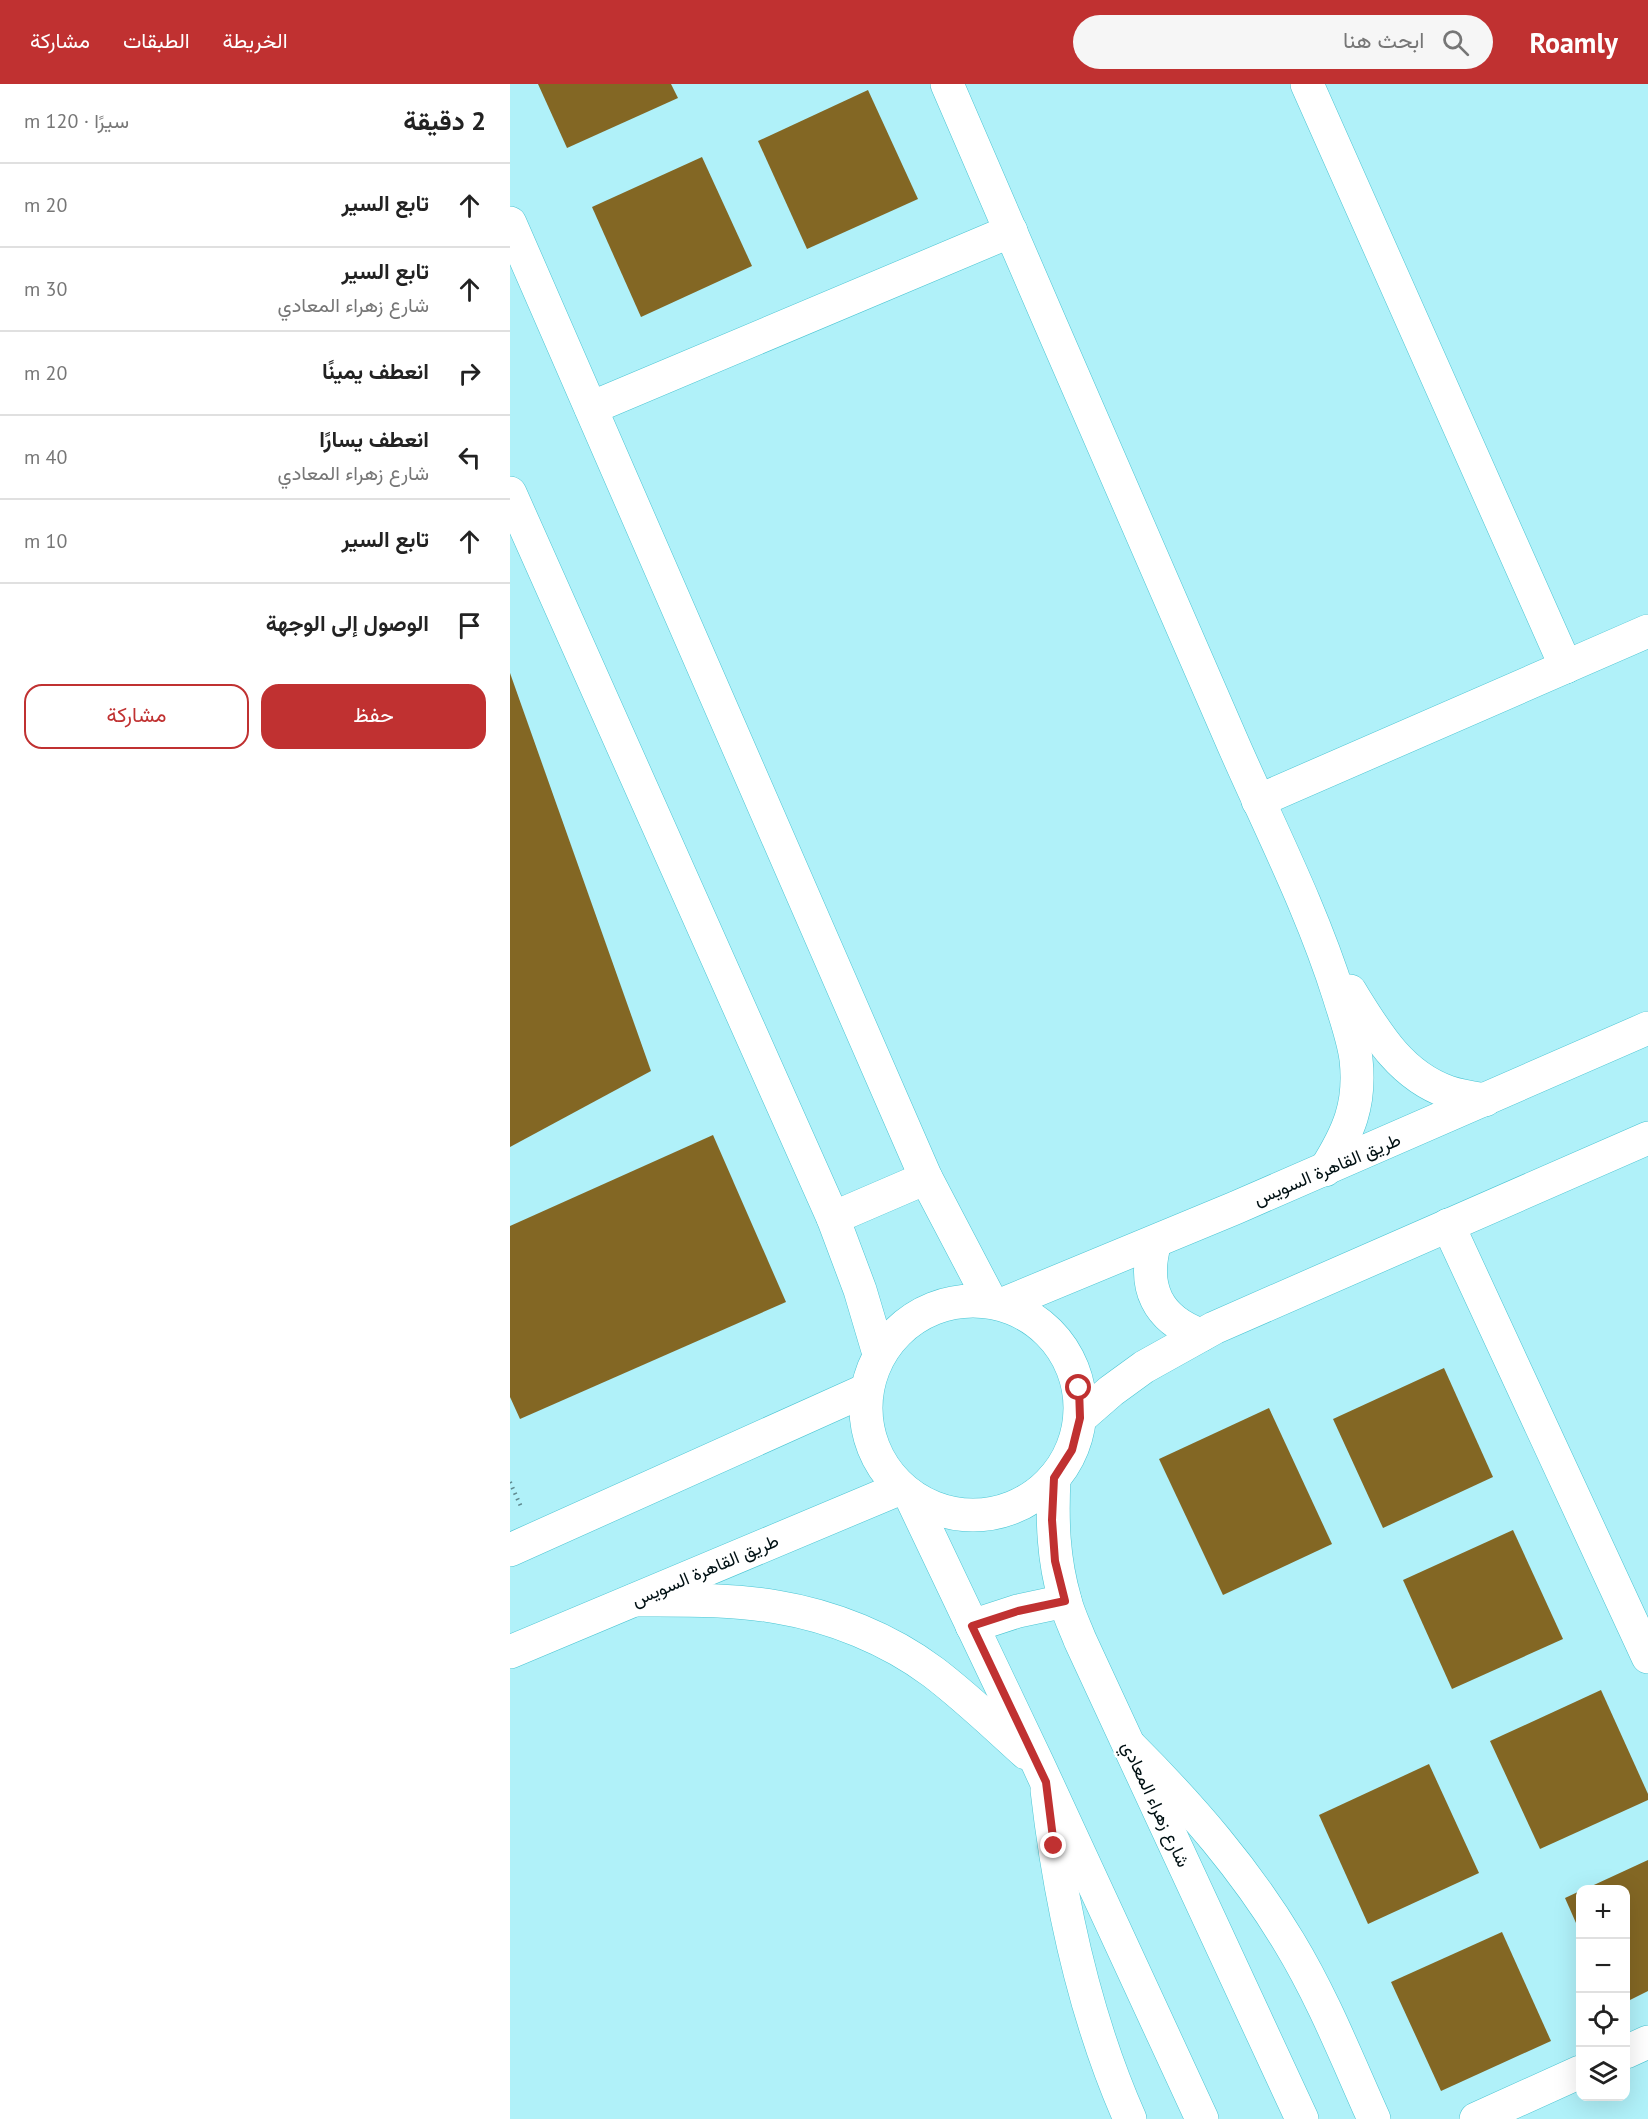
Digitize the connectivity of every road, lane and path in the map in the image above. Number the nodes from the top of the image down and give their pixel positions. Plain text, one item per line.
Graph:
1 (947, 84) edge
2 (1307, 84) edge
3 (510, 223) edge
4 (1011, 231) junction
5 (591, 408) junction
6 (510, 493) edge
7 (1648, 632) edge
8 (1566, 667) junction
9 (1258, 801) junction
10 (1325, 951) junction
11 (1648, 1028) edge
12 (1485, 1100) junction
13 (1648, 1138) edge
14 (1325, 1170) junction
15 (926, 1178) junction
16 (833, 1218) junction
17 (1448, 1225) junction
18 (1155, 1242) junction
19 (997, 1303) junction
20 (1201, 1335) junction
21 (879, 1354) junction
22 (866, 1390) junction
23 (1080, 1418) junction
24 (1054, 1478) junction
25 (905, 1492) junction
26 (510, 1551) edge
27 (635, 1600) junction
28 (1065, 1601) junction
29 (972, 1626) junction
30 (510, 1652) edge
31 (1648, 1657) edge
32 (1129, 1746) junction
33 (1042, 1773) junction
34 (1648, 2042) edge
35 (1630, 2050) edge
36 (1576, 2074) edge
37 (1130, 2119) edge
38 (1202, 2119) edge
39 (1302, 2119) edge
40 (1374, 2119) edge
41 (1476, 2119) edge

1 - 4 street
2 - 8 street
3 - 5 street
4 - 5 street
4 - 9 street
5 - 15 street
6 - 16 street
7 - 8 street
8 - 9 street
9 - 10 street
10 - 12 street
10 - 14 street
11 - 12 street, طريق القاهرة السويس
12 - 14 street, طريق القاهرة السويس
13 - 17 street
14 - 18 street, طريق القاهرة السويس
15 - 16 street
15 - 19 street
16 - 21 street
17 - 20 street
17 - 31 street
18 - 19 street, طريق القاهرة السويس
18 - 20 street
19 - 21 street
19 - 23 street
20 - 23 street
21 - 22 street
22 - 25 street
22 - 26 street
23 - 24 street
24 - 25 street
24 - 28 street, شارع زهراء المعادي
25 - 27 street, طريق القاهرة السويس
25 - 29 street
27 - 30 street, طريق القاهرة السويس
27 - 33 street
28 - 29 street
28 - 32 street, شارع زهراء المعادي
29 - 33 street
32 - 39 street, شارع زهراء المعادي
32 - 40 street
33 - 37 street
33 - 38 street
34 - 35 street
36 - 41 street

